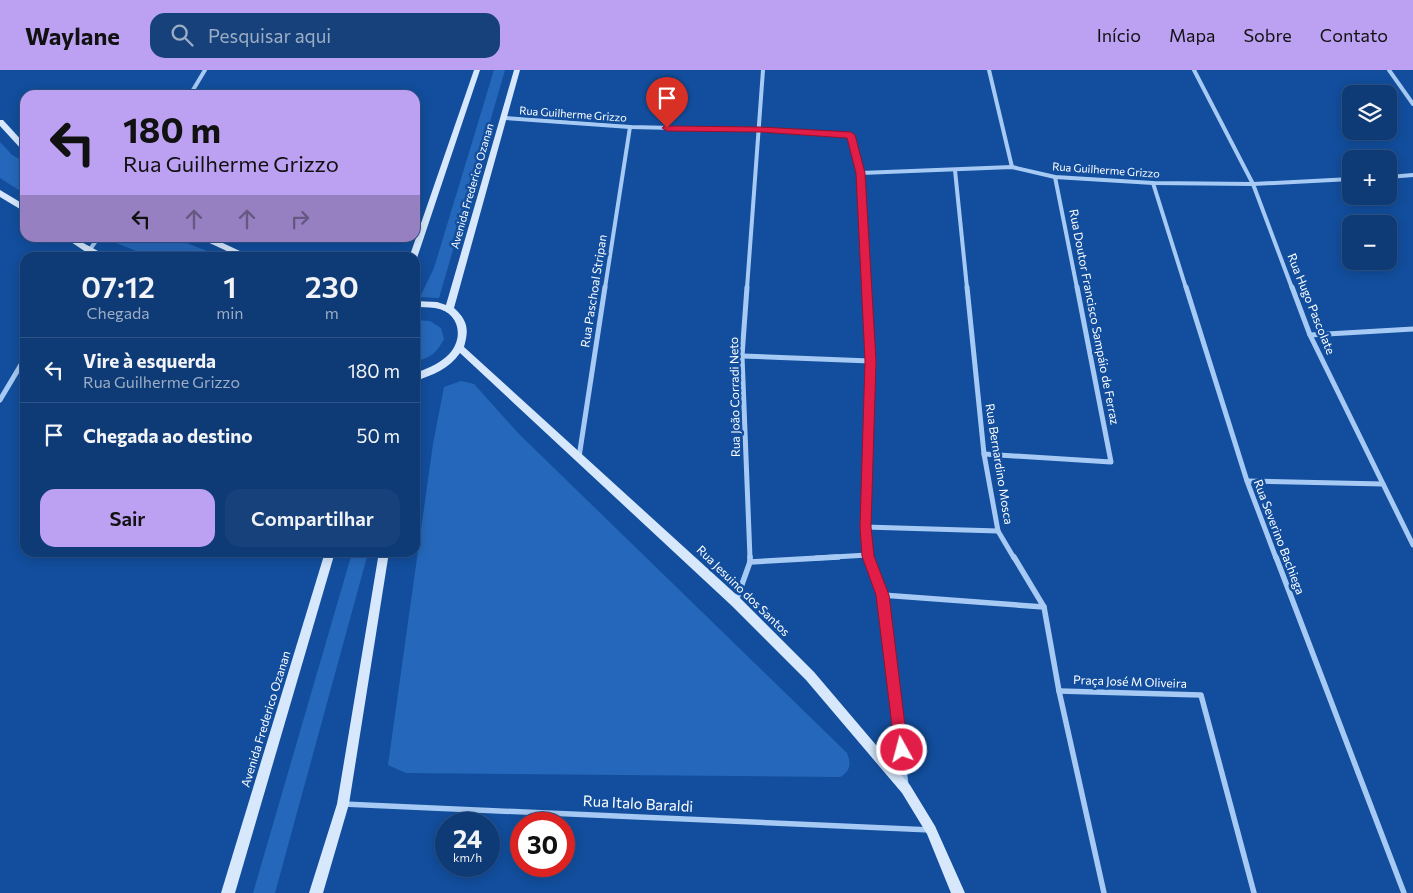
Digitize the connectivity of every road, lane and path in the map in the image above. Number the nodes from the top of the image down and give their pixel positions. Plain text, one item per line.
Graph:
1 (205, 70) edge
2 (477, 70) edge
3 (518, 70) edge
4 (763, 70) edge
5 (989, 70) edge
6 (1194, 70) edge
7 (1389, 70) edge
8 (193, 90) edge
9 (1413, 104) edge
10 (505, 118) junction
11 (0, 122) edge
12 (630, 128) junction
13 (760, 130) junction
14 (20, 143) edge
15 (1012, 167) junction
16 (955, 170) junction
17 (861, 173) junction
18 (1413, 176) edge
19 (1055, 177) junction
20 (1397, 177) edge
21 (1342, 179) edge
22 (1153, 183) junction
23 (1253, 184) junction
24 (0, 193) edge
25 (20, 206) edge
26 (420, 237) edge
27 (74, 242) edge
28 (215, 242) edge
29 (84, 252) edge
30 (238, 252) edge
31 (420, 304) edge
32 (449, 310) junction
33 (1413, 329) edge
34 (1310, 335) junction
35 (460, 348) junction
36 (742, 356) junction
37 (870, 361) junction
38 (20, 366) edge
39 (420, 376) edge
40 (0, 400) edge
41 (984, 454) junction
42 (579, 457) junction
43 (1247, 481) junction
44 (1383, 484) junction
45 (866, 527) junction
46 (998, 531) junction
47 (1413, 545) edge
48 (868, 556) junction
49 (329, 557) edge
50 (383, 557) edge
51 (750, 562) junction
52 (882, 595) junction
53 (736, 602) junction
54 (1044, 607) junction
55 (1060, 691) junction
56 (906, 789) junction
57 (343, 804) junction
58 (931, 830) junction
59 (228, 893) edge
60 (316, 893) edge
61 (958, 893) edge
62 (1104, 893) edge
63 (1254, 893) edge
64 (1404, 893) edge

1 - 8 street
2 - 26 street
3 - 10 street, Avenida Frederico Ozanan
4 - 13 street, Rua João Corradi Neto
5 - 15 street
6 - 23 street, Rua Hugo Pascolate
7 - 9 street
10 - 12 street, Rua Guilherme Grizzo
10 - 32 street, Avenida Frederico Ozanan
11 - 14 street
12 - 13 street, Rua Guilherme Grizzo
12 - 42 street, Rua Paschoal Stripan
13 - 17 street, Rua Guilherme Grizzo
13 - 36 street, Rua João Corradi Neto
15 - 16 street, Rua Guilherme Grizzo
15 - 19 street, Rua Guilherme Grizzo
16 - 17 street, Rua Guilherme Grizzo
16 - 41 street, Rua Bernardino Mosca
17 - 37 street
18 - 20 street
19 - 22 street, Rua Guilherme Grizzo
19 - 41 street, Rua Doutor Francisco Sampáio de Ferraz
21 - 23 street, Rua Guilherme Grizzo
22 - 23 street, Rua Guilherme Grizzo
22 - 43 street, Rua Severino Bachiega
23 - 34 street, Rua Hugo Pascolate
24 - 25 street
27 - 29 street
28 - 30 street
31 - 32 street
32 - 35 street
33 - 34 street
34 - 44 street, Rua Hugo Pascolate
35 - 39 street
35 - 42 street, Rua Jesuino dos Santos
36 - 37 street
36 - 51 street, Rua João Corradi Neto
37 - 45 street
38 - 40 street
41 - 46 street, Rua Bernardino Mosca
42 - 53 street, Rua Jesuino dos Santos
43 - 44 street
43 - 64 street, Rua Severino Bachiega
44 - 47 street, Rua Hugo Pascolate
45 - 46 street
45 - 48 street
46 - 54 street, Rua Bernardino Mosca
48 - 51 street
48 - 52 street
49 - 59 street, Avenida Frederico Ozanan
50 - 57 street
51 - 53 street, Rua João Corradi Neto
52 - 54 street
52 - 56 street
53 - 56 street, Rua Jesuino dos Santos
54 - 55 street, Rua Bernardino Mosca
55 - 62 street, Rua Bernardino Mosca
55 - 63 street, Praça José M Oliveira
56 - 58 street, Rua Jesuino dos Santos
57 - 58 street, Rua Italo Baraldi
57 - 60 street
58 - 61 street, Rua Jesuino dos Santos

